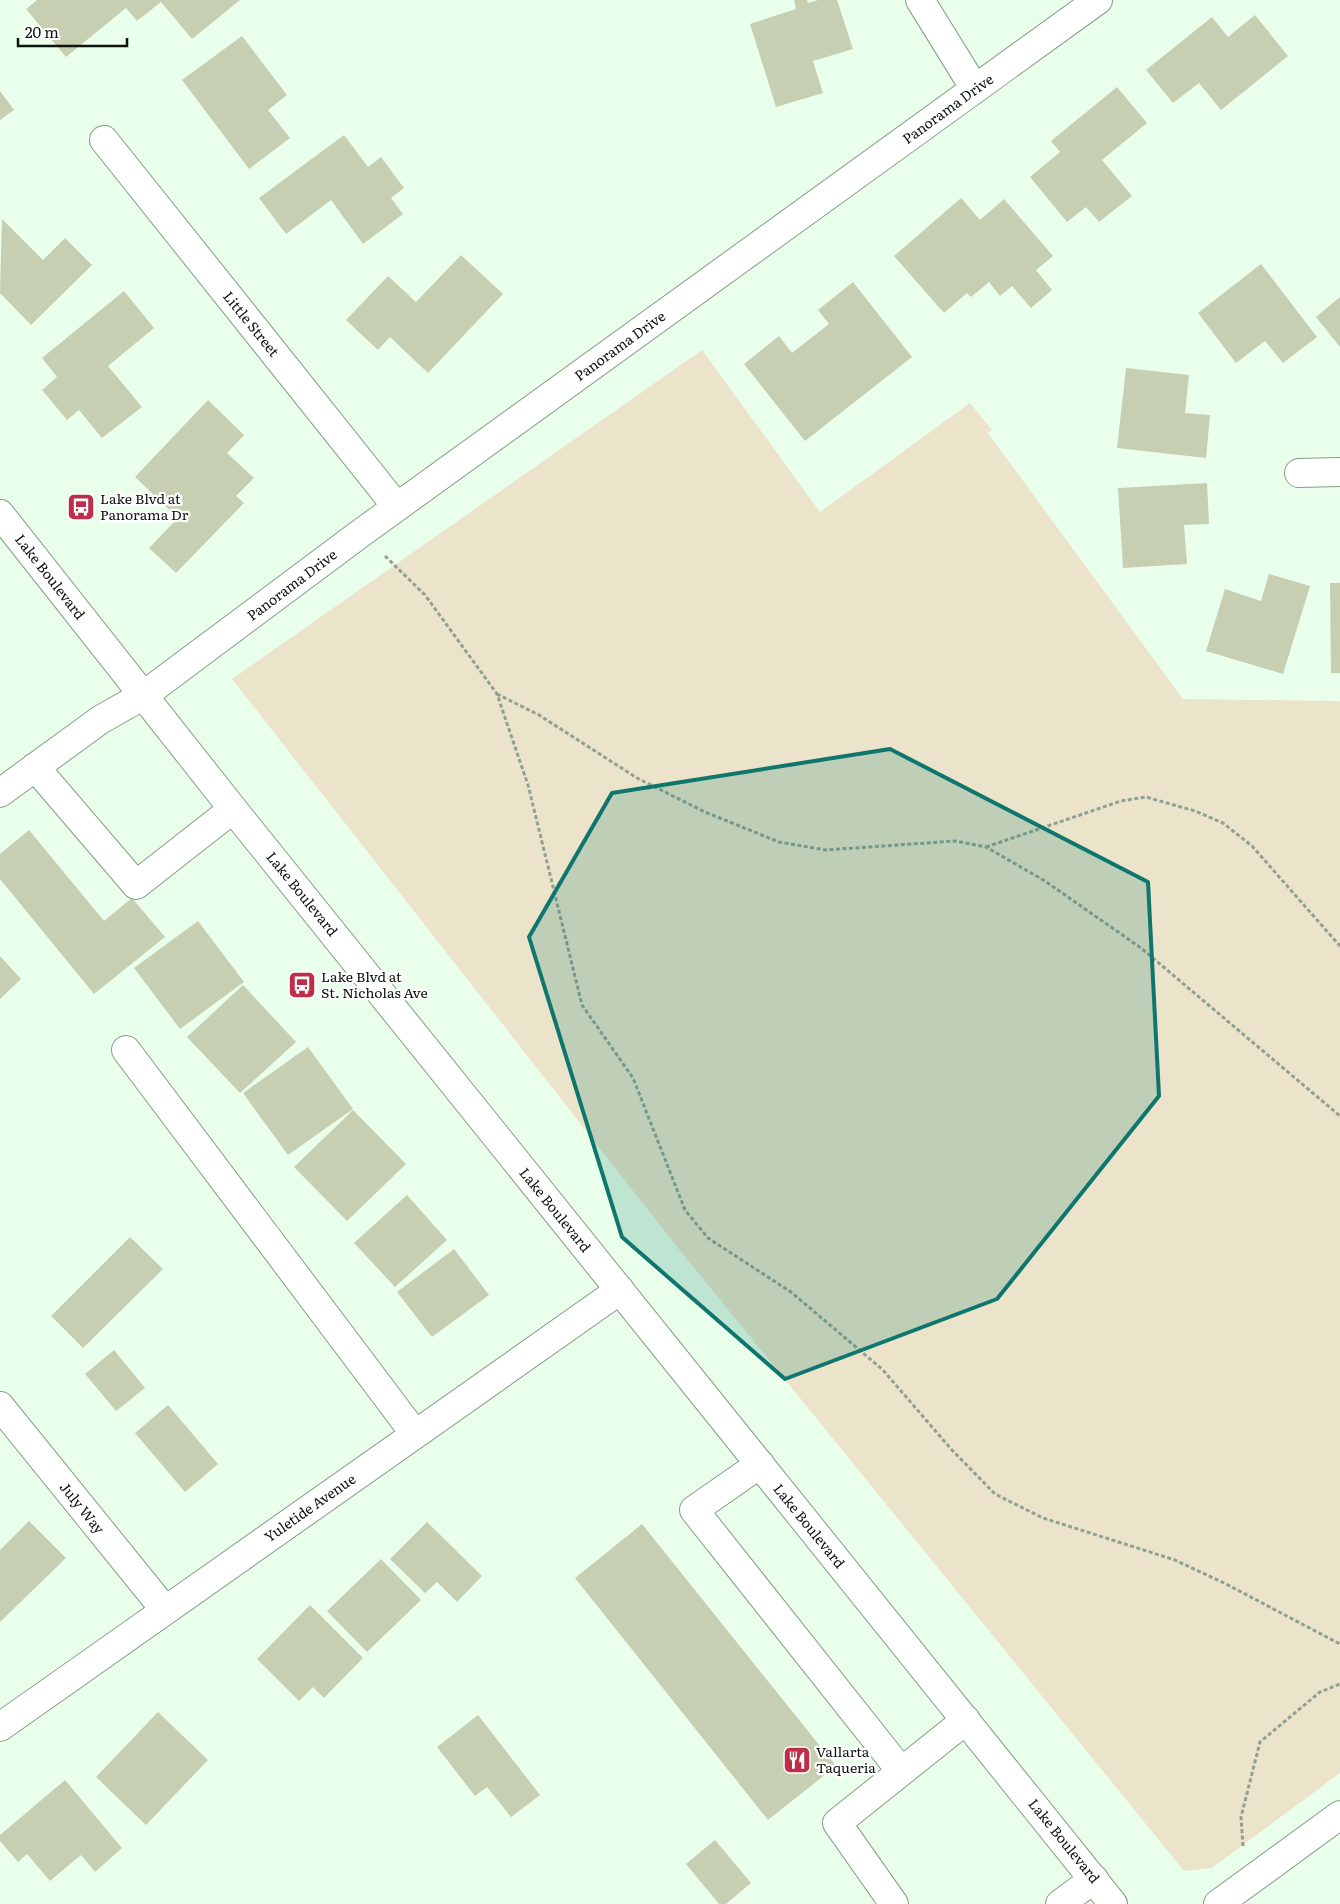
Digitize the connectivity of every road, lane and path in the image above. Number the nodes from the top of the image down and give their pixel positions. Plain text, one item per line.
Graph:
1 (920, 0) edge
2 (1098, 0) edge
3 (975, 89) junction
4 (104, 140) dead end
5 (1340, 472) edge
6 (1299, 473) dead end
7 (397, 507) junction
8 (0, 514) edge
9 (361, 534) junction
10 (497, 694) junction
11 (144, 695) junction
12 (35, 768) junction
13 (0, 792) edge
14 (233, 809) junction
15 (986, 847) junction
16 (1340, 946) edge
17 (126, 1050) dead end
18 (1340, 1116) edge
19 (620, 1290) junction
20 (0, 1406) edge
21 (415, 1434) junction
22 (760, 1464) junction
23 (165, 1610) junction
24 (1340, 1644) edge
25 (1340, 1684) edge
26 (966, 1720) junction
27 (0, 1727) edge
28 (901, 1771) junction
29 (1340, 1815) edge
30 (1094, 1879) junction
31 (1246, 1884) junction
32 (894, 1904) edge
33 (1060, 1904) edge
34 (1113, 1904) edge
35 (1218, 1904) edge

1 - 3 street
2 - 3 street, Panorama Drive
3 - 7 street, Panorama Drive
4 - 7 street, Little Street
5 - 6 street
7 - 9 street, Panorama Drive
8 - 11 street, Lake Boulevard
9 - 10 path
9 - 11 street, Panorama Drive
10 - 15 path
10 - 24 path
11 - 12 street, Panorama Drive
11 - 14 street, Lake Boulevard
12 - 13 street, Panorama Drive
12 - 14 street
14 - 19 street, Lake Boulevard
15 - 16 path
15 - 18 path
17 - 21 street
19 - 21 street, Yuletide Avenue
19 - 22 street, Lake Boulevard
20 - 23 street, July Way
21 - 23 street, Yuletide Avenue
22 - 26 street, Lake Boulevard
22 - 28 street
23 - 27 street, Yuletide Avenue
25 - 31 path
26 - 28 street
26 - 30 street, Lake Boulevard
28 - 32 street
29 - 31 street
30 - 33 street
30 - 34 street, Lake Boulevard
31 - 35 street

